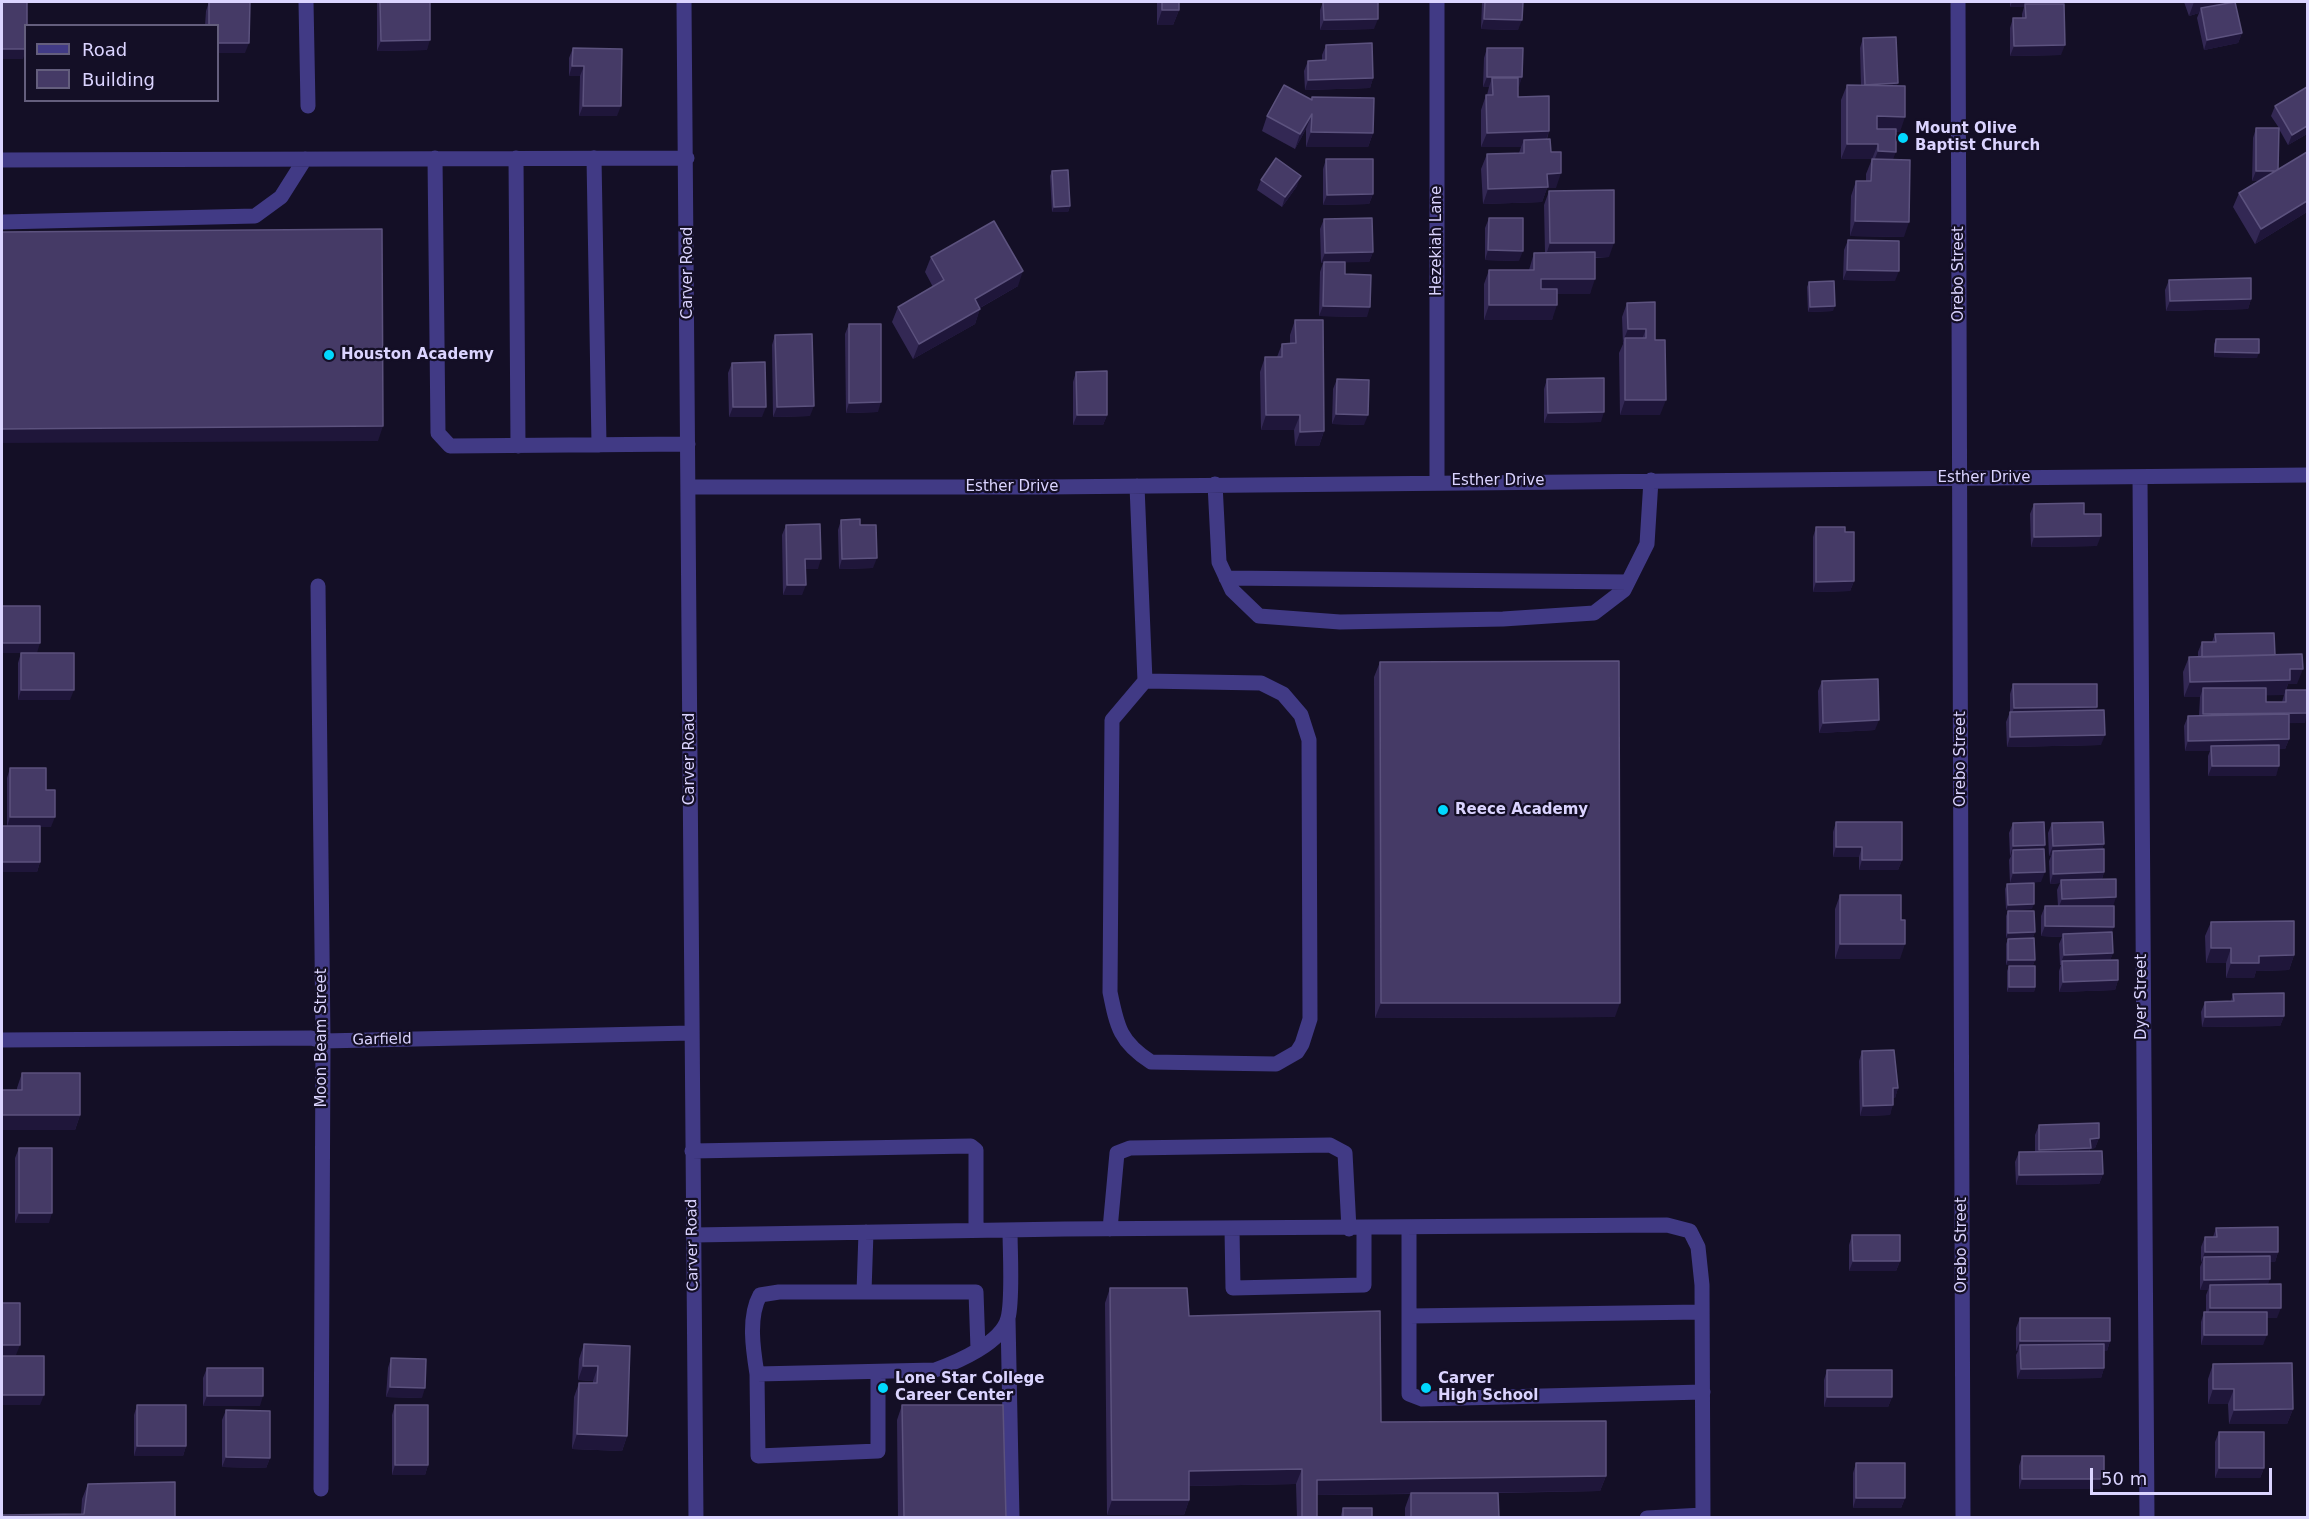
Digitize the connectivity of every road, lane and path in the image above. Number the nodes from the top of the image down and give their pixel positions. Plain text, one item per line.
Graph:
1 (306, 2) edge
2 (684, 2) edge
3 (1437, 2) edge
4 (1958, 2) edge
5 (308, 106) dead end
6 (435, 158) junction
7 (516, 158) junction
8 (594, 158) junction
9 (687, 158) junction
10 (305, 159) junction
11 (2, 160) edge
12 (2, 222) edge
13 (688, 444) junction
14 (599, 445) junction
15 (518, 446) junction
16 (2307, 475) edge
17 (2140, 477) junction
18 (1960, 478) junction
19 (1651, 480) junction
20 (1437, 481) junction
21 (1215, 484) junction
22 (1137, 486) junction
23 (688, 487) junction
24 (1227, 578) junction
25 (1628, 582) junction
26 (318, 586) dead end
27 (1145, 681) junction
28 (691, 1033) junction
29 (2, 1040) edge
30 (322, 1041) junction
31 (692, 1151) junction
32 (1357, 1228) junction
33 (1409, 1228) junction
34 (1110, 1229) junction
35 (1232, 1229) junction
36 (976, 1230) junction
37 (1010, 1230) junction
38 (866, 1232) junction
39 (693, 1235) junction
40 (864, 1292) junction
41 (1702, 1312) junction
42 (1409, 1316) junction
43 (1008, 1319) junction
44 (978, 1349) junction
45 (879, 1372) junction
46 (757, 1374) junction
47 (1703, 1392) junction
48 (321, 1489) dead end
49 (1703, 1516) edge
50 (696, 1518) edge
51 (1012, 1518) edge
52 (1647, 1518) edge
53 (1963, 1518) edge
54 (2147, 1518) edge

1 - 5 street
2 - 9 street, Carver Road
3 - 20 street, Hezekiah Lane
4 - 18 street, Orebo Street
6 - 7 street
6 - 10 street
6 - 15 street
7 - 8 street
7 - 15 street
8 - 9 street
8 - 14 street
9 - 13 street, Carver Road
10 - 11 street
10 - 12 street
13 - 14 street
13 - 23 street, Carver Road
14 - 15 street
16 - 17 street, Esther Drive
17 - 18 street, Esther Drive
17 - 54 street, Dyer Street
18 - 19 street, Esther Drive
18 - 53 street, Orebo Street
19 - 20 street, Esther Drive
19 - 25 street
20 - 21 street, Esther Drive
21 - 22 street, Esther Drive
21 - 24 street
22 - 23 street, Esther Drive
22 - 27 street
23 - 28 street, Carver Road
24 - 25 street
24 - 25 street
26 - 30 street, Moon Beam Street
27 - 27 street
28 - 30 street, Garfield
28 - 31 street, Carver Road
29 - 30 street, Garfield
30 - 48 street, Moon Beam Street
31 - 36 street
31 - 39 street, Carver Road
32 - 33 street
32 - 34 street
32 - 35 street
32 - 35 street
33 - 41 street
33 - 42 street
34 - 35 street
34 - 37 street
36 - 37 street
36 - 38 street
37 - 43 street
38 - 39 street
38 - 40 street
39 - 50 street, Carver Road
40 - 44 street
40 - 46 street
41 - 42 street
41 - 47 street
42 - 47 street
43 - 44 street
43 - 51 street
44 - 45 street
45 - 46 street
45 - 46 street
47 - 49 street
49 - 52 street

